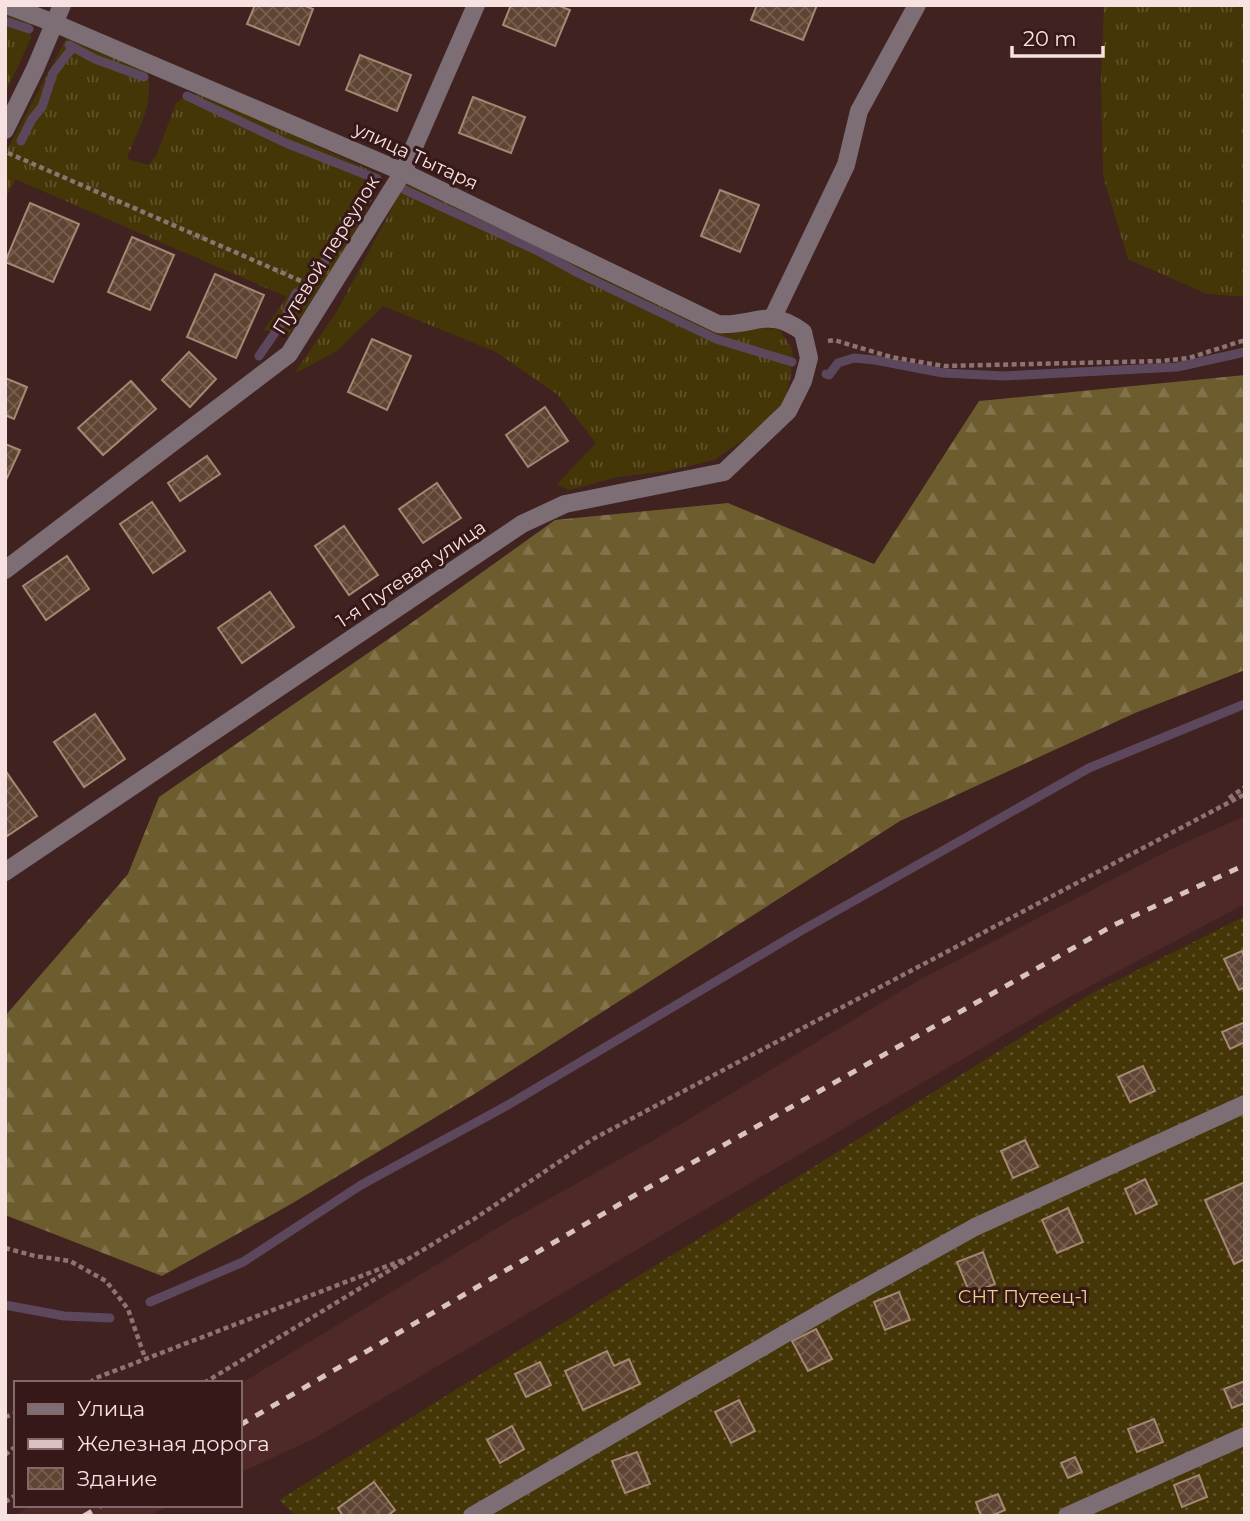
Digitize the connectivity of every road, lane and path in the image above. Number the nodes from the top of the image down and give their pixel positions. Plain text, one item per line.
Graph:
1 (7, 5) edge
2 (62, 5) edge
3 (476, 5) edge
4 (918, 5) edge
5 (54, 23) junction
6 (5, 130) edge
7 (5, 152) edge
8 (403, 172) junction
9 (328, 292) junction
10 (772, 319) junction
11 (805, 339) junction
12 (1245, 340) edge
13 (5, 570) edge
14 (1245, 787) edge
15 (1245, 794) edge
16 (1214, 809) junction
17 (5, 872) edge
18 (1245, 1104) edge
19 (5, 1248) edge
20 (414, 1256) junction
21 (145, 1359) junction
22 (96, 1378) junction
23 (89, 1381) edge
24 (92, 1381) edge
25 (207, 1381) edge
26 (1245, 1436) edge
27 (472, 1516) edge
28 (1067, 1516) edge

1 - 5 street, улица Тытаря
2 - 5 street
3 - 8 street, Путевой переулок
4 - 10 street
5 - 6 street
5 - 8 street, улица Тытаря
7 - 9 path
8 - 9 street, Путевой переулок
8 - 10 street, улица Тытаря
9 - 13 street, Путевой переулок
10 - 11 street
11 - 12 path
11 - 17 street, 1-я Путевая улица
14 - 16 path
15 - 16 path
16 - 20 path
18 - 27 street
19 - 21 path
20 - 21 path
20 - 25 path
21 - 22 path
22 - 23 path
22 - 24 path
26 - 28 street

